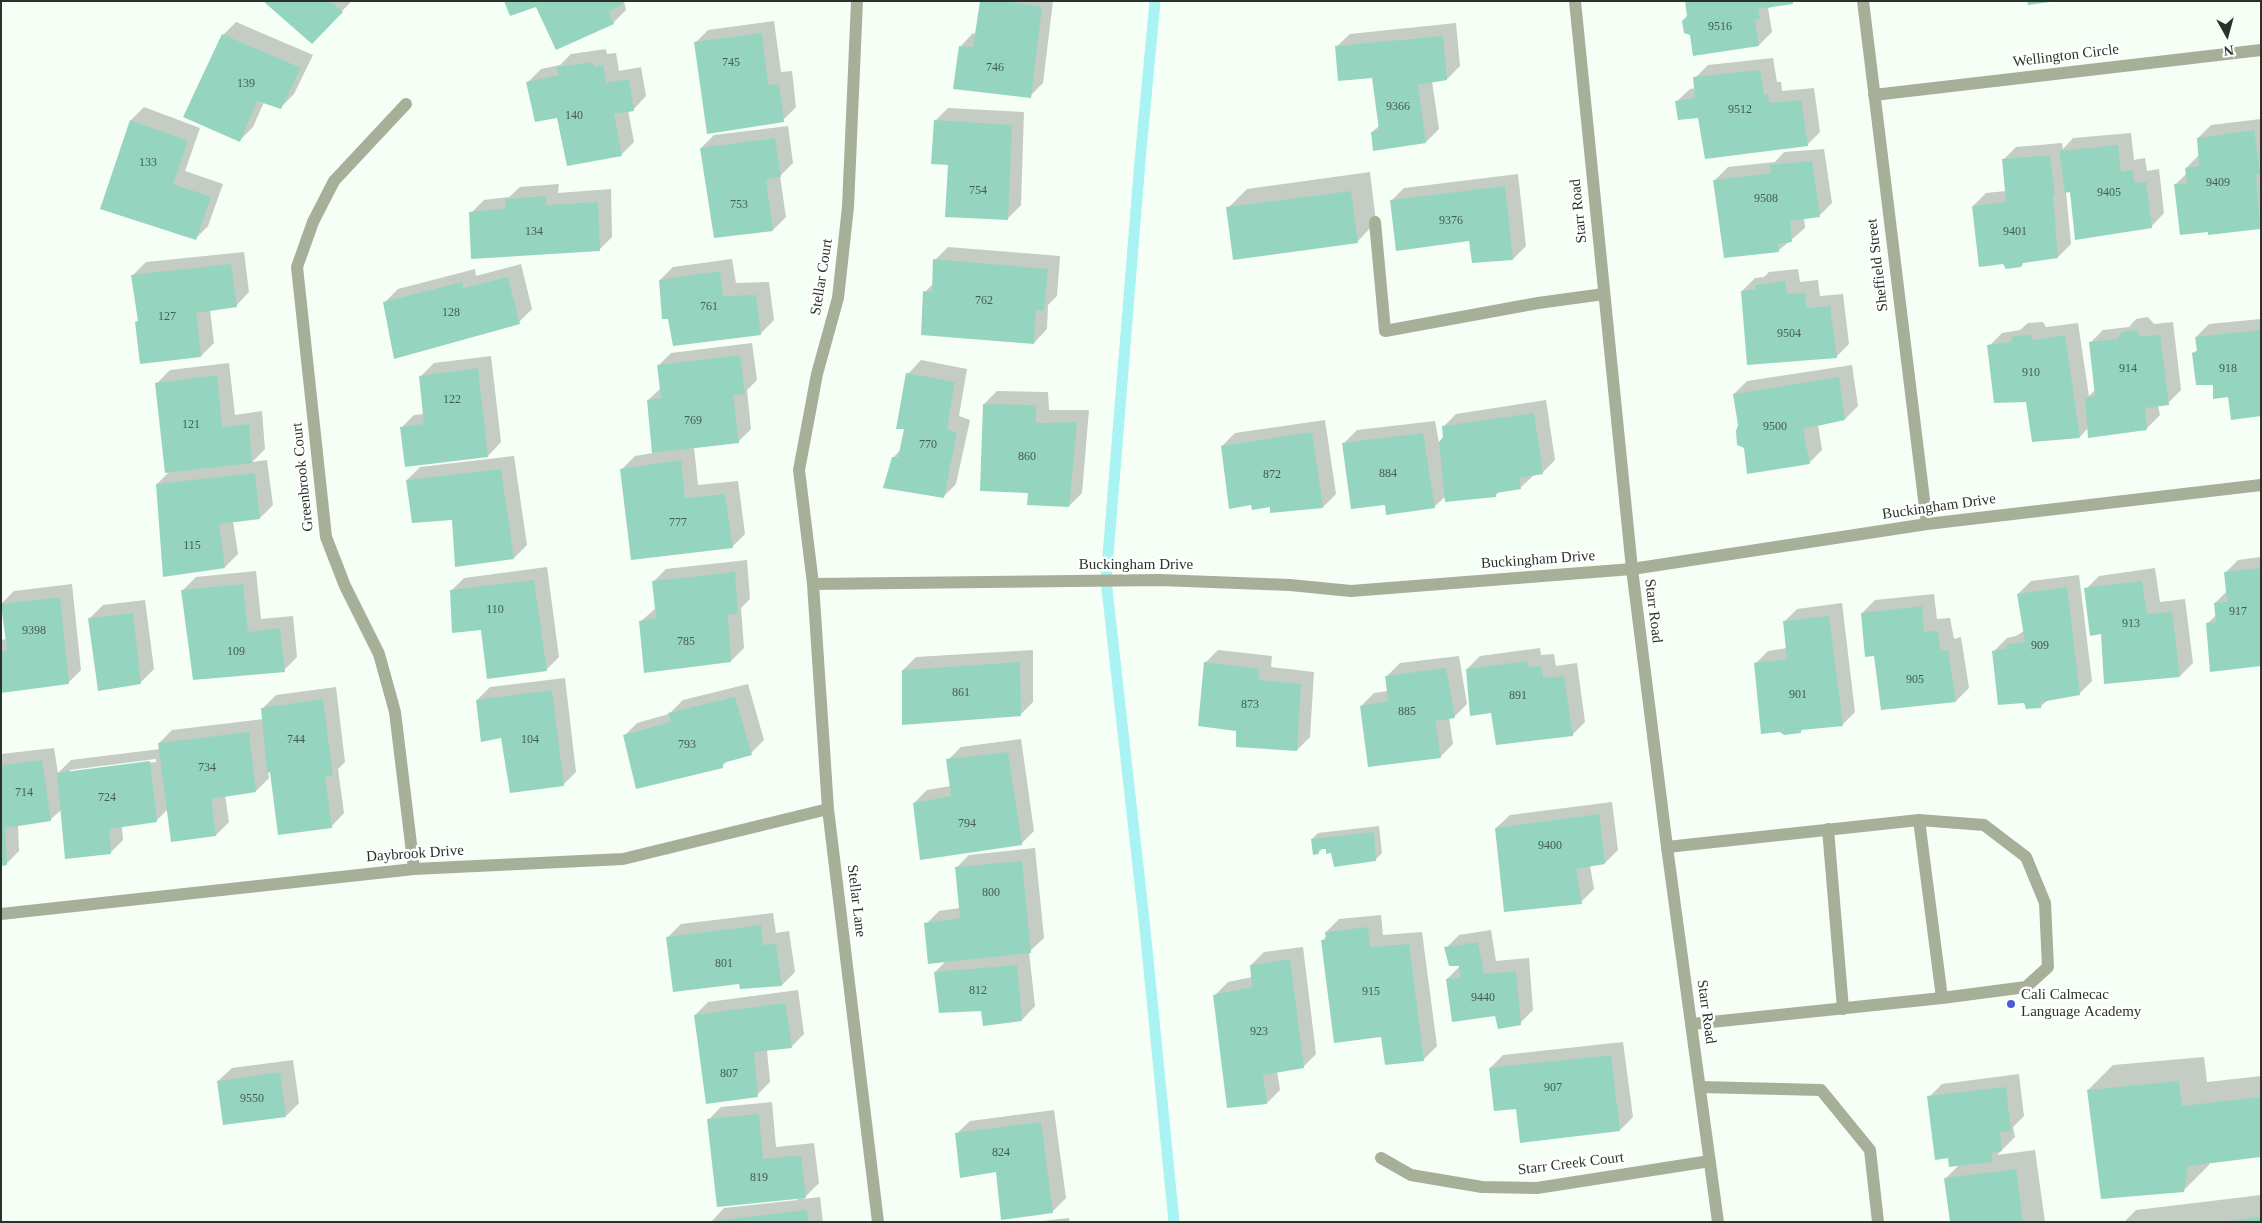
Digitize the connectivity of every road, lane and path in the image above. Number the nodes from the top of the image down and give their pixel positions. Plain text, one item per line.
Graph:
1 (857, 1) edge
2 (1575, 1) edge
3 (1862, 1) edge
4 (2261, 50) edge
5 (1874, 95) junction
6 (406, 104) dead end
7 (1375, 222) dead end
8 (1604, 294) junction
9 (2261, 485) edge
10 (1927, 524) junction
11 (1632, 569) junction
12 (813, 584) junction
13 (828, 809) junction
14 (1919, 820) junction
15 (1828, 829) junction
16 (1667, 847) junction
17 (414, 868) junction
18 (1, 914) edge
19 (1942, 998) junction
20 (1843, 1009) junction
21 (1692, 1024) junction
22 (1700, 1087) junction
23 (1380, 1158) dead end
24 (1710, 1161) junction
25 (878, 1222) edge
26 (1718, 1222) edge
27 (1878, 1222) edge

1 - 12 street, Stellar Court
2 - 8 street, Starr Road
3 - 5 street, Sheffield Street
4 - 5 street, Wellington Circle
5 - 10 street, Sheffield Street
6 - 17 street, Greenbrook Court
7 - 8 street
8 - 11 street, Starr Road
9 - 10 street, Buckingham Drive
10 - 11 street, Buckingham Drive
11 - 12 street, Buckingham Drive
11 - 16 street, Starr Road
12 - 13 street, Stellar Lane
13 - 17 street, Daybrook Drive
13 - 25 street, Stellar Lane
14 - 15 street
14 - 19 street
14 - 19 street
15 - 16 street
15 - 20 street
16 - 21 street, Starr Road
17 - 18 street, Daybrook Drive
19 - 20 street
20 - 21 street
21 - 22 street, Starr Road
22 - 24 street, Starr Road
22 - 27 street
23 - 24 street, Starr Creek Court
24 - 26 street, Starr Road

